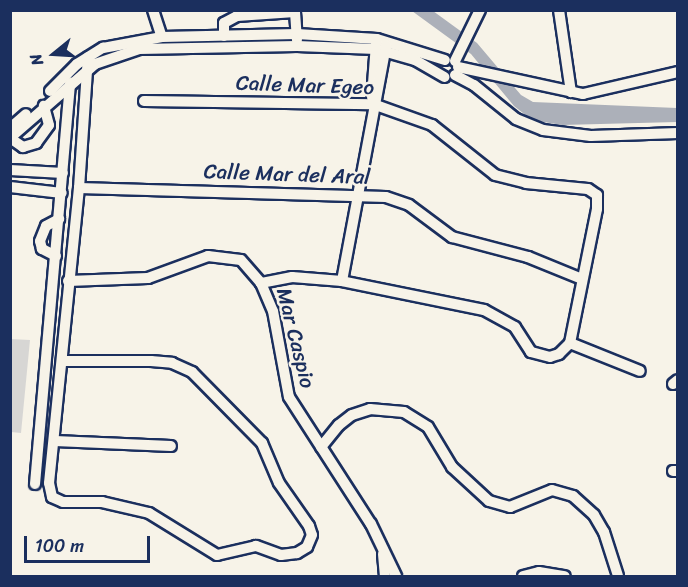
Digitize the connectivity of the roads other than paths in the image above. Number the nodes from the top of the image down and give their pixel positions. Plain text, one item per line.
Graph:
1 (153, 10) edge
2 (480, 10) edge
3 (559, 10) edge
4 (297, 34) junction
5 (224, 36) junction
6 (162, 37) junction
7 (381, 45) junction
8 (297, 46) junction
9 (85, 63) junction
10 (452, 68) junction
11 (678, 72) edge
12 (67, 85) junction
13 (571, 92) junction
14 (144, 101) dead end
15 (373, 102) junction
16 (46, 103) junction
17 (68, 118) junction
18 (10, 128) edge
19 (678, 133) edge
20 (10, 138) edge
21 (64, 168) junction
22 (10, 170) edge
23 (10, 187) edge
24 (79, 188) junction
25 (62, 193) junction
26 (359, 194) junction
27 (59, 219) junction
28 (56, 256) junction
29 (582, 279) junction
30 (68, 281) junction
31 (342, 281) junction
32 (261, 283) junction
33 (570, 343) junction
34 (62, 361) junction
35 (640, 371) dead end
36 (55, 441) junction
37 (171, 446) dead end
38 (321, 447) junction
39 (35, 484) dead end
40 (383, 550) junction
41 (385, 576) edge
42 (396, 576) edge
43 (524, 576) edge
44 (565, 576) edge
45 (618, 576) edge

1 - 6 street
2 - 10 street
3 - 13 street
4 - 5 street
4 - 5 street
4 - 7 street
4 - 8 street
5 - 6 street
6 - 9 street
7 - 8 street
7 - 10 street
7 - 10 street
7 - 15 street
8 - 9 street
9 - 12 street
9 - 12 street
9 - 24 street
10 - 13 street
10 - 19 street
11 - 13 street
12 - 16 street
12 - 17 street
12 - 18 street
12 - 21 street
14 - 15 street, Calle Mar Egeo
15 - 26 street
15 - 29 street, Calle Mar Egeo
16 - 17 street
16 - 20 street
16 - 20 street
17 - 21 street
21 - 22 street
21 - 25 street
23 - 25 street
24 - 26 street, Calle Mar del Aral
24 - 30 street
25 - 27 street
26 - 29 street, Calle Mar del Aral
26 - 31 street
27 - 28 street
27 - 28 street
28 - 39 street
29 - 33 street
30 - 32 street, Mar Caspio
30 - 34 street
31 - 32 street
31 - 33 street
32 - 38 street, Mar Caspio
33 - 35 street
34 - 36 street
34 - 36 street
36 - 37 street
38 - 40 street, Mar Caspio
38 - 45 street
40 - 41 street
40 - 42 street, Mar Caspio
43 - 44 street

